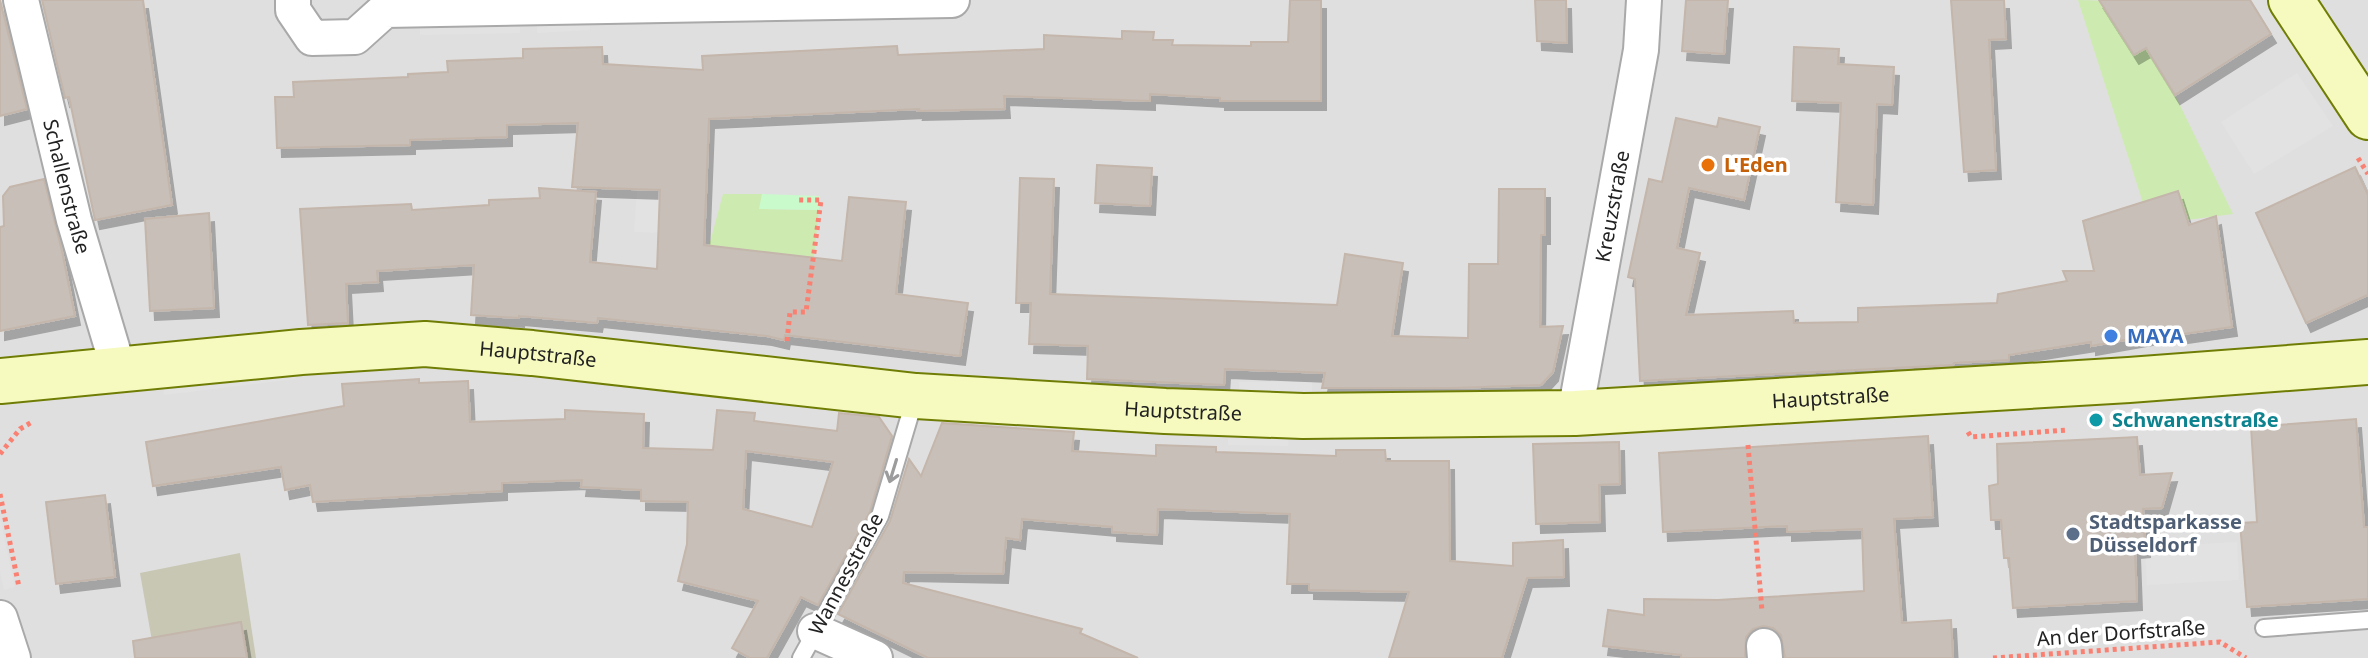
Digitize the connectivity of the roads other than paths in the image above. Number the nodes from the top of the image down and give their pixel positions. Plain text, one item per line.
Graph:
1 (21, 0) edge
2 (293, 0) edge
3 (936, 0) edge
4 (952, 0) edge
5 (1644, 0) edge
6 (2291, 0) edge
7 (382, 5) edge
8 (2368, 117) edge
9 (2368, 362) edge
10 (119, 371) junction
11 (0, 381) edge
12 (916, 396) junction
13 (1575, 413) junction
14 (10, 609) edge
15 (2368, 620) edge
16 (2264, 628) dead end
17 (808, 645) edge
18 (13, 658) edge
19 (875, 658) edge

1 - 10 street, Schallenstraße
2 - 7 street
3 - 4 street
3 - 7 street
5 - 13 street, Kreuzstraße
6 - 8 street
9 - 13 street, Hauptstraße
10 - 11 street, Hauptstraße
10 - 12 street, Hauptstraße
12 - 13 street, Hauptstraße
12 -> 17 lane, Wannesstraße
14 - 18 street
15 - 16 lane
17 - 19 street

